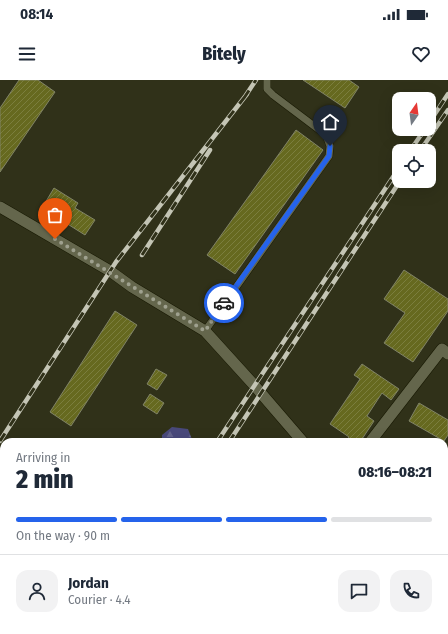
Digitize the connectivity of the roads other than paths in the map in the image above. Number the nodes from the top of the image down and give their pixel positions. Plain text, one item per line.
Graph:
1 (267, 80) edge
2 (0, 207) edge
3 (205, 331) junction
4 (448, 354) edge
5 (300, 438) edge
6 (373, 438) edge

1 - 3 lane
2 - 3 street
3 - 5 street
4 - 6 street

